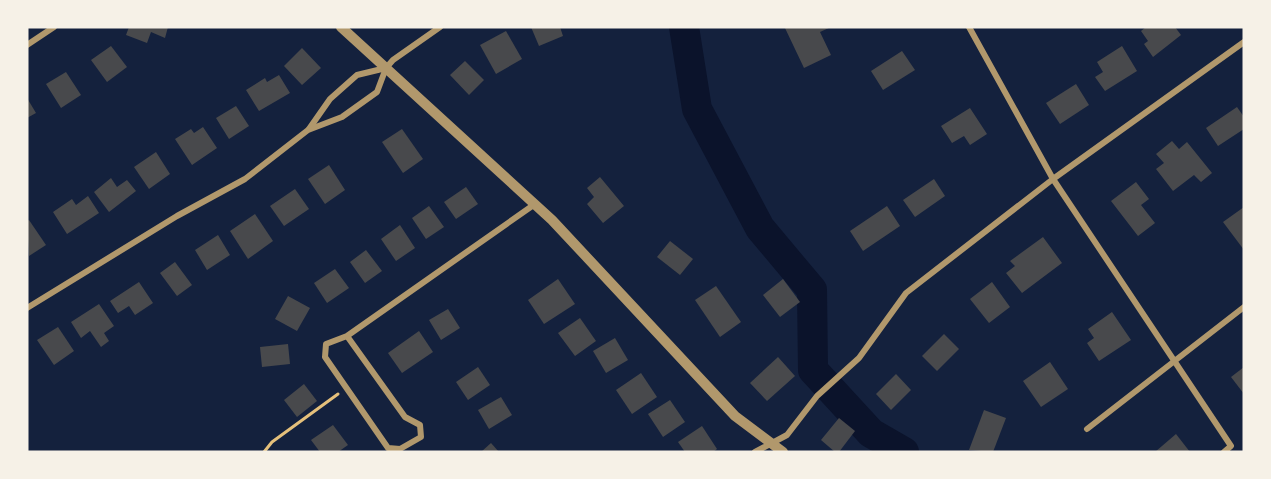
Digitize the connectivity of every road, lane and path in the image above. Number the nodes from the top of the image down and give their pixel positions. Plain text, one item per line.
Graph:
1 (54, 27) edge
2 (341, 27) edge
3 (440, 27) edge
4 (969, 27) edge
5 (1244, 42) edge
6 (27, 45) edge
7 (386, 68) junction
8 (308, 130) junction
9 (1053, 179) junction
10 (536, 204) junction
11 (27, 308) edge
12 (1244, 308) edge
13 (347, 336) junction
14 (1174, 363) junction
15 (345, 389) junction
16 (1087, 429) dead end
17 (770, 443) junction
18 (264, 452) edge
19 (754, 452) edge
20 (783, 452) edge
21 (1224, 452) edge

1 - 6 street
2 - 7 street
3 - 7 street
4 - 9 street
5 - 9 street
7 - 8 street
7 - 8 street
7 - 10 street
8 - 11 street
9 - 14 street
9 - 17 street
10 - 13 street
10 - 17 street
12 - 14 street
13 - 15 street
13 - 15 street
14 - 16 street
14 - 21 street
15 - 18 path
17 - 19 street
17 - 20 street

